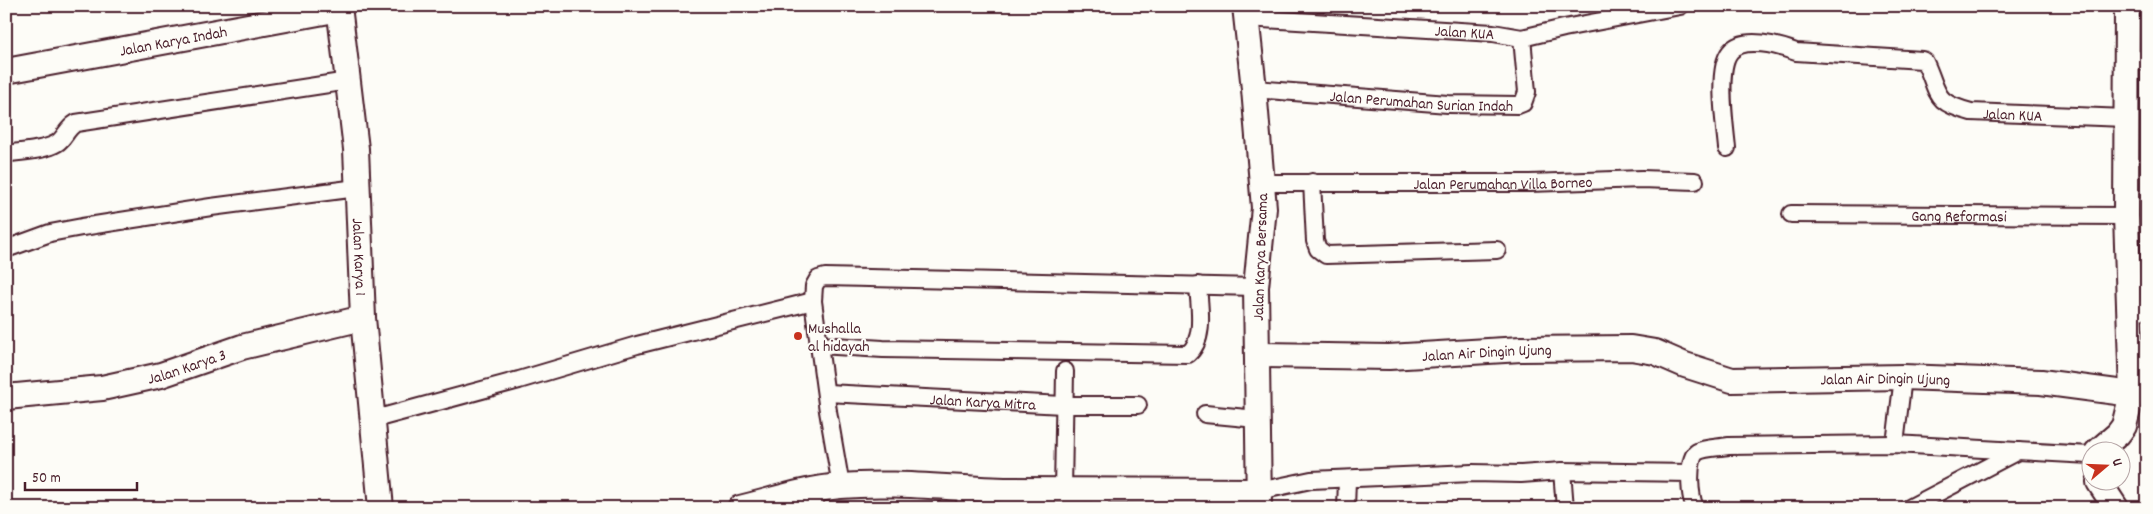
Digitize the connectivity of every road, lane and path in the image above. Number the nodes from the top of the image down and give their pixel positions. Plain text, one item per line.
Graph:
1 (1680, 6) edge
2 (2127, 6) edge
3 (340, 8) edge
4 (1245, 12) edge
5 (1522, 38) junction
6 (2137, 59) edge
7 (6, 71) edge
8 (348, 81) junction
9 (1254, 89) junction
10 (2126, 118) junction
11 (1727, 148) dead end
12 (6, 154) edge
13 (1695, 181) dead end
14 (1312, 182) junction
15 (1262, 183) junction
16 (357, 188) junction
17 (1791, 214) dead end
18 (2126, 216) junction
19 (6, 249) edge
20 (1497, 250) dead end
21 (1198, 285) junction
22 (1256, 287) junction
23 (813, 301) junction
24 (2138, 310) edge
25 (363, 318) junction
26 (820, 345) junction
27 (1257, 355) junction
28 (1065, 371) dead end
29 (1903, 377) junction
30 (827, 392) junction
31 (2132, 394) junction
32 (6, 397) edge
33 (1063, 405) junction
34 (1138, 405) dead end
35 (1205, 414) dead end
36 (1258, 419) junction
37 (372, 420) junction
38 (2109, 442) edge
39 (1895, 444) junction
40 (2018, 451) junction
41 (2080, 454) edge
42 (1562, 471) junction
43 (1690, 473) junction
44 (1347, 480) junction
45 (841, 486) junction
46 (1063, 491) junction
47 (2106, 492) edge
48 (815, 498) edge
49 (965, 499) edge
50 (1100, 499) edge
51 (1259, 499) edge
52 (381, 508) edge
53 (740, 508) edge
54 (1346, 508) edge
55 (1564, 508) edge
56 (1696, 508) edge
57 (1909, 508) edge
58 (2116, 508) edge

1 - 5 street, Jalan KUA
2 - 6 street
3 - 7 street, Jalan Karya Indah
3 - 8 street, Jalan Karya 1
4 - 5 street, Jalan KUA
4 - 9 street, Jalan Karya Bersama
5 - 9 street, Jalan Perumahan Surian Indah
6 - 10 street
8 - 12 street
8 - 16 street, Jalan Karya 1
9 - 15 street, Jalan Karya Bersama
10 - 11 street, Jalan KUA
10 - 18 street
13 - 14 street, Jalan Perumahan Villa Borneo
14 - 15 street, Jalan Perumahan Villa Borneo
14 - 20 street
15 - 22 street, Jalan Karya Bersama
16 - 19 street
16 - 25 street, Jalan Karya 1
17 - 18 street, Gang Reformasi
18 - 24 street
21 - 22 street
21 - 23 street
21 - 26 street
22 - 27 street, Jalan Karya Bersama
23 - 26 street
23 - 37 street
24 - 31 street
25 - 32 street, Jalan Karya 3
25 - 37 street, Jalan Karya 1
26 - 30 street
27 - 29 street, Jalan Air Dingin Ujung
27 - 36 street, Jalan Karya Bersama
28 - 33 street
29 - 31 street, Jalan Air Dingin Ujung
29 - 39 street
30 - 33 street, Jalan Karya Mitra
30 - 45 street
31 - 38 street
33 - 34 street, Jalan Karya Mitra
33 - 46 street
35 - 36 street
36 - 51 street, Jalan Karya Bersama
37 - 52 street, Jalan Karya 1
39 - 40 street
39 - 43 street
40 - 41 street
40 - 57 street
42 - 43 street
42 - 44 street
42 - 55 street
43 - 56 street
44 - 51 street
44 - 54 street
45 - 48 street
45 - 49 street
46 - 49 street
46 - 50 street
47 - 58 street
48 - 53 street
50 - 51 street

